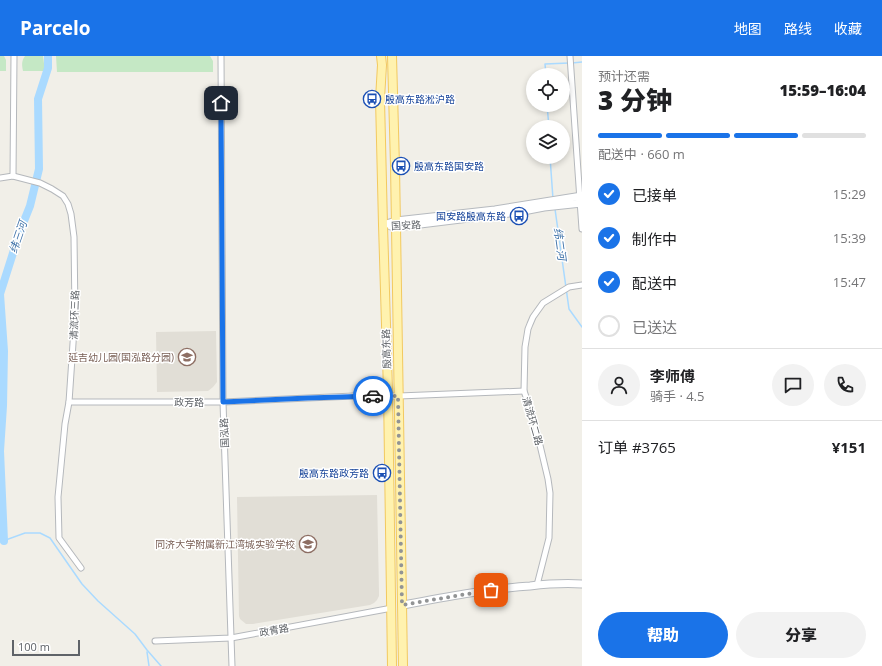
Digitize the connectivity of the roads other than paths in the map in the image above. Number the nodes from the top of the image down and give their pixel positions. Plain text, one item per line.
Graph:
1 (14, 56) edge
2 (221, 56) edge
3 (381, 56) edge
4 (392, 56) edge
5 (570, 56) edge
6 (582, 130) edge
7 (575, 131) junction
8 (13, 176) junction
9 (0, 178) edge
10 (581, 200) edge
11 (396, 224) junction
12 (382, 225) junction
13 (582, 229) edge
14 (582, 285) edge
15 (524, 391) junction
16 (388, 396) junction
17 (398, 396) junction
18 (69, 402) junction
19 (223, 402) junction
20 (82, 568) dead end
21 (582, 584) edge
22 (537, 585) junction
23 (402, 605) junction
24 (392, 608) junction
25 (231, 638) junction
26 (155, 641) dead end
27 (232, 666) edge
28 (392, 666) edge
29 (403, 666) edge

1 - 8 street
2 - 19 street, 国泓路
3 - 12 main road, 殷高东路
4 - 11 main road, 殷高东路
5 - 7 street
6 - 7 street
7 - 10 street
8 - 9 street, 清流环三路
8 - 18 street, 清流环三路
10 - 11 street, 国安路
10 - 13 street
11 - 12 street, 国安路
11 - 17 main road, 殷高东路
12 - 16 main road, 殷高东路
14 - 15 street, 清流环二路
15 - 17 street, 政芳路
15 - 22 street, 清流环二路
16 - 17 street, 政芳路
16 - 19 street, 政芳路
16 - 24 main road, 殷高东路
17 - 23 main road, 殷高东路
18 - 19 street, 政芳路
18 - 20 street, 清流环三路
19 - 25 street, 国泓路
21 - 22 street
22 - 23 street
23 - 29 main road, 殷高东路
24 - 25 street, 政青路
24 - 28 main road, 殷高东路
25 - 26 street, 政青路
25 - 27 street, 国泓路

